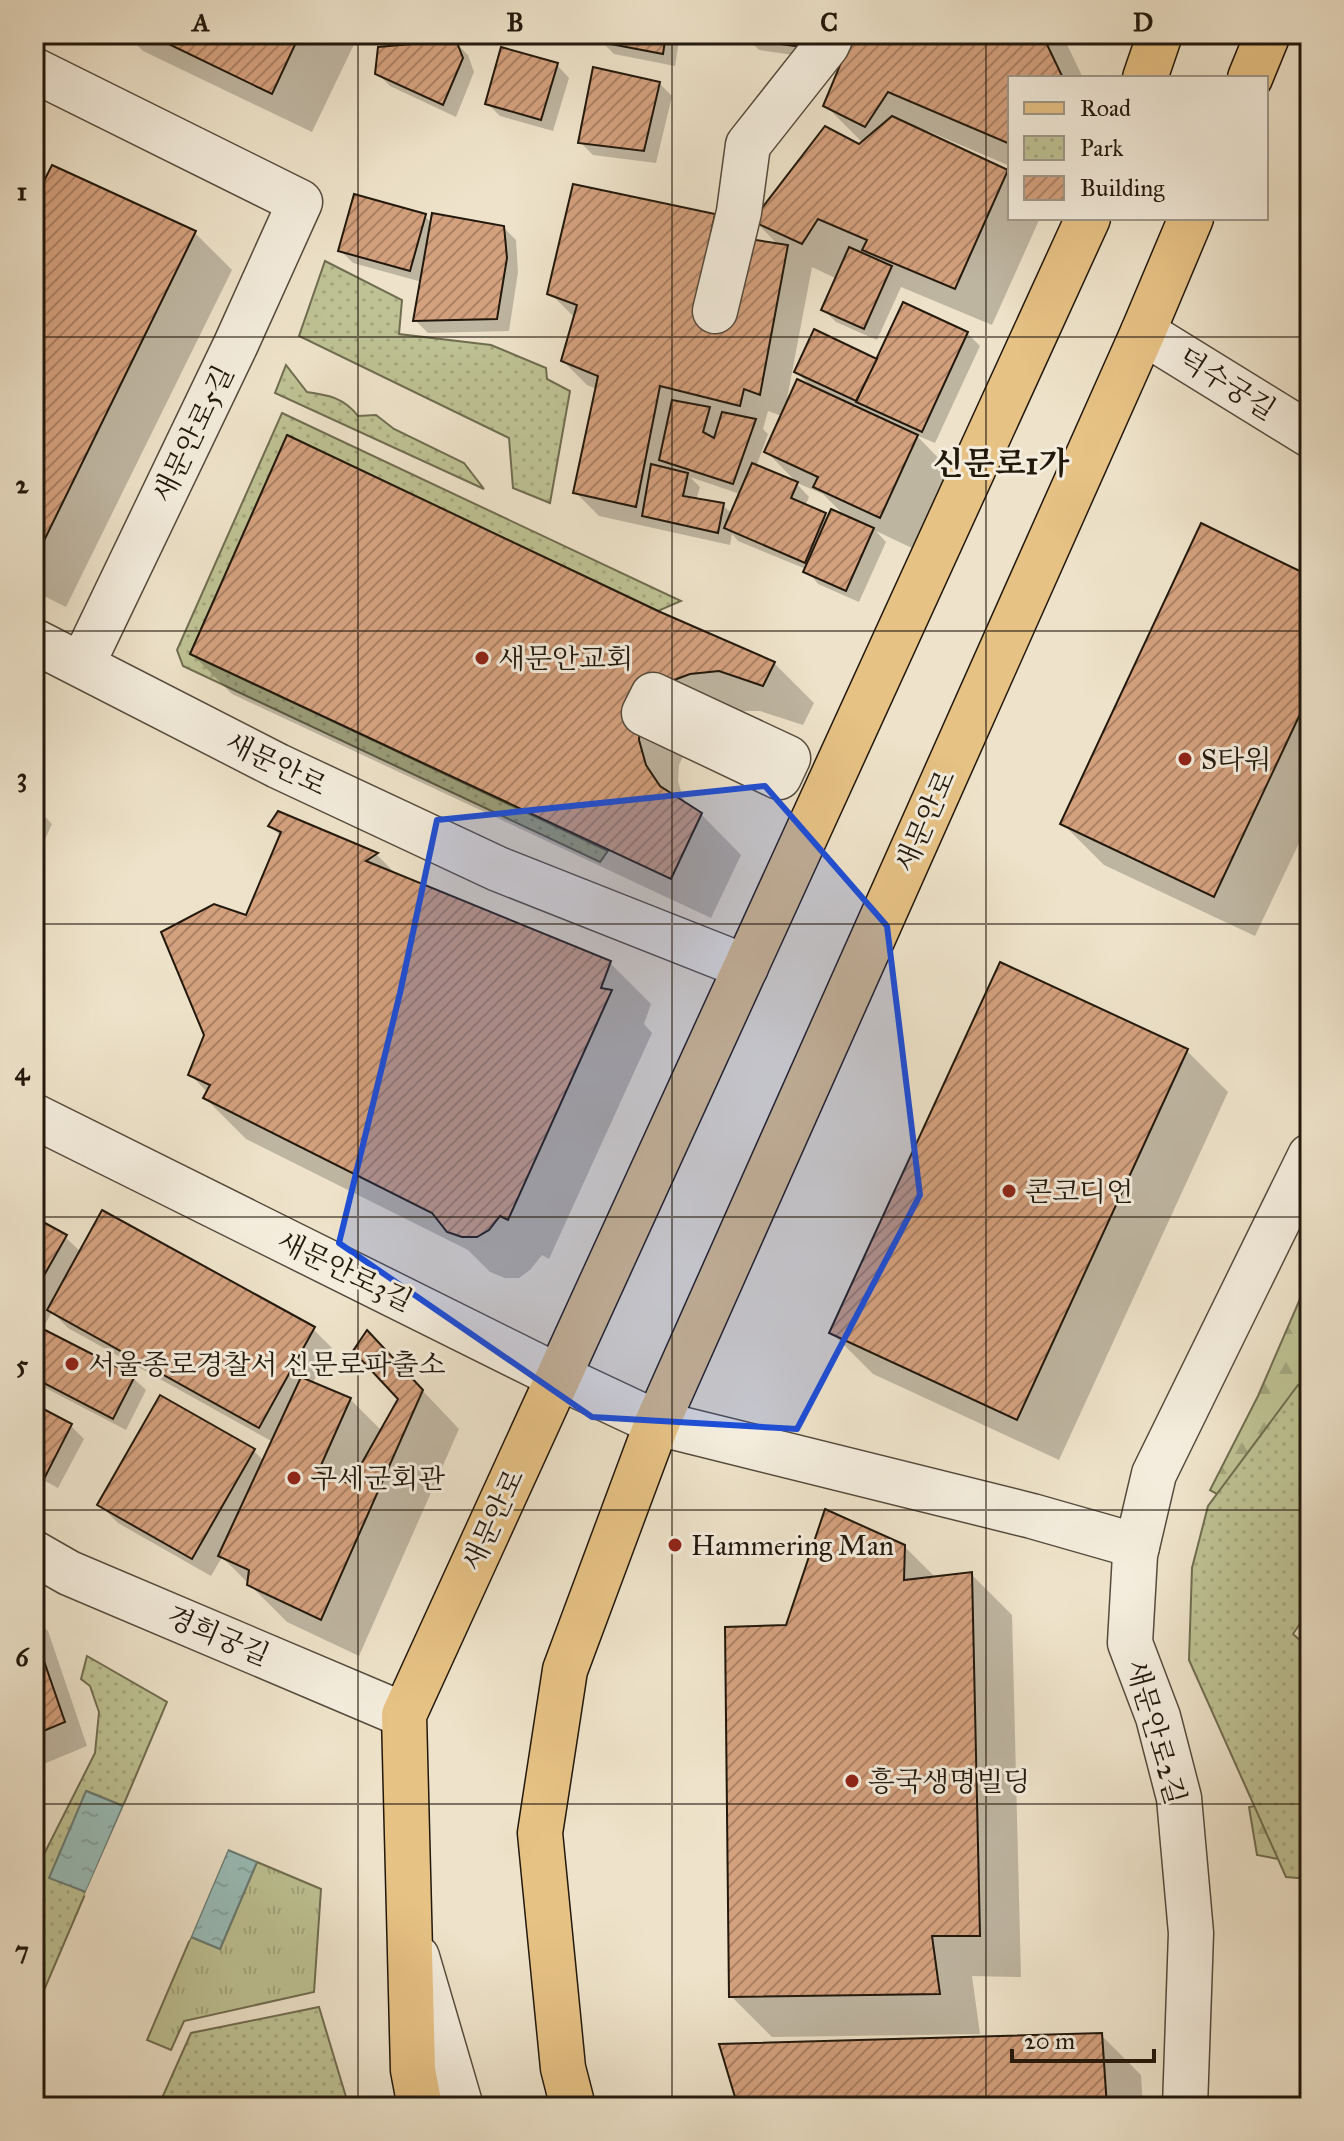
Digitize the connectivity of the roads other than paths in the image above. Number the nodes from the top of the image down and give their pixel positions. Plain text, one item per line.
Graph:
1 (832, 34) edge
2 (1160, 34) edge
3 (1268, 34) edge
4 (34, 70) edge
5 (1146, 76) edge
6 (1251, 76) edge
7 (1087, 220) edge
8 (1190, 220) edge
9 (715, 311) dead end
10 (1143, 332) junction
11 (1310, 435) edge
12 (34, 641) edge
13 (82, 665) junction
14 (746, 967) junction
15 (34, 1116) edge
16 (1310, 1156) edge
17 (559, 1377) junction
18 (657, 1423) junction
19 (1137, 1546) junction
20 (46, 1572) edge
21 (404, 1715) junction
22 (410, 1932) junction
23 (569, 2094) edge
24 (420, 2107) edge
25 (461, 2107) edge
26 (1185, 2107) edge

1 - 9 street
2 - 5 main road
3 - 6 main road
4 - 13 street, 새문안로5길
7 - 14 main road, 새문안로
8 - 10 main road, 새문안로
10 - 11 street, 덕수궁길
10 - 18 main road, 새문안로
12 - 13 street, 새문안로
13 - 14 street, 새문안로
14 - 17 main road, 새문안로
15 - 17 street, 새문안로3길
16 - 19 street, 새문안로2길
17 - 18 street, 새문안로3길
17 - 21 main road, 새문안로
18 - 19 street
18 - 23 main road, 새문안로
19 - 26 street, 새문안로2길
20 - 21 street, 경희궁길
21 - 22 main road, 새문안로
22 - 24 main road, 새문안로
22 - 25 street

